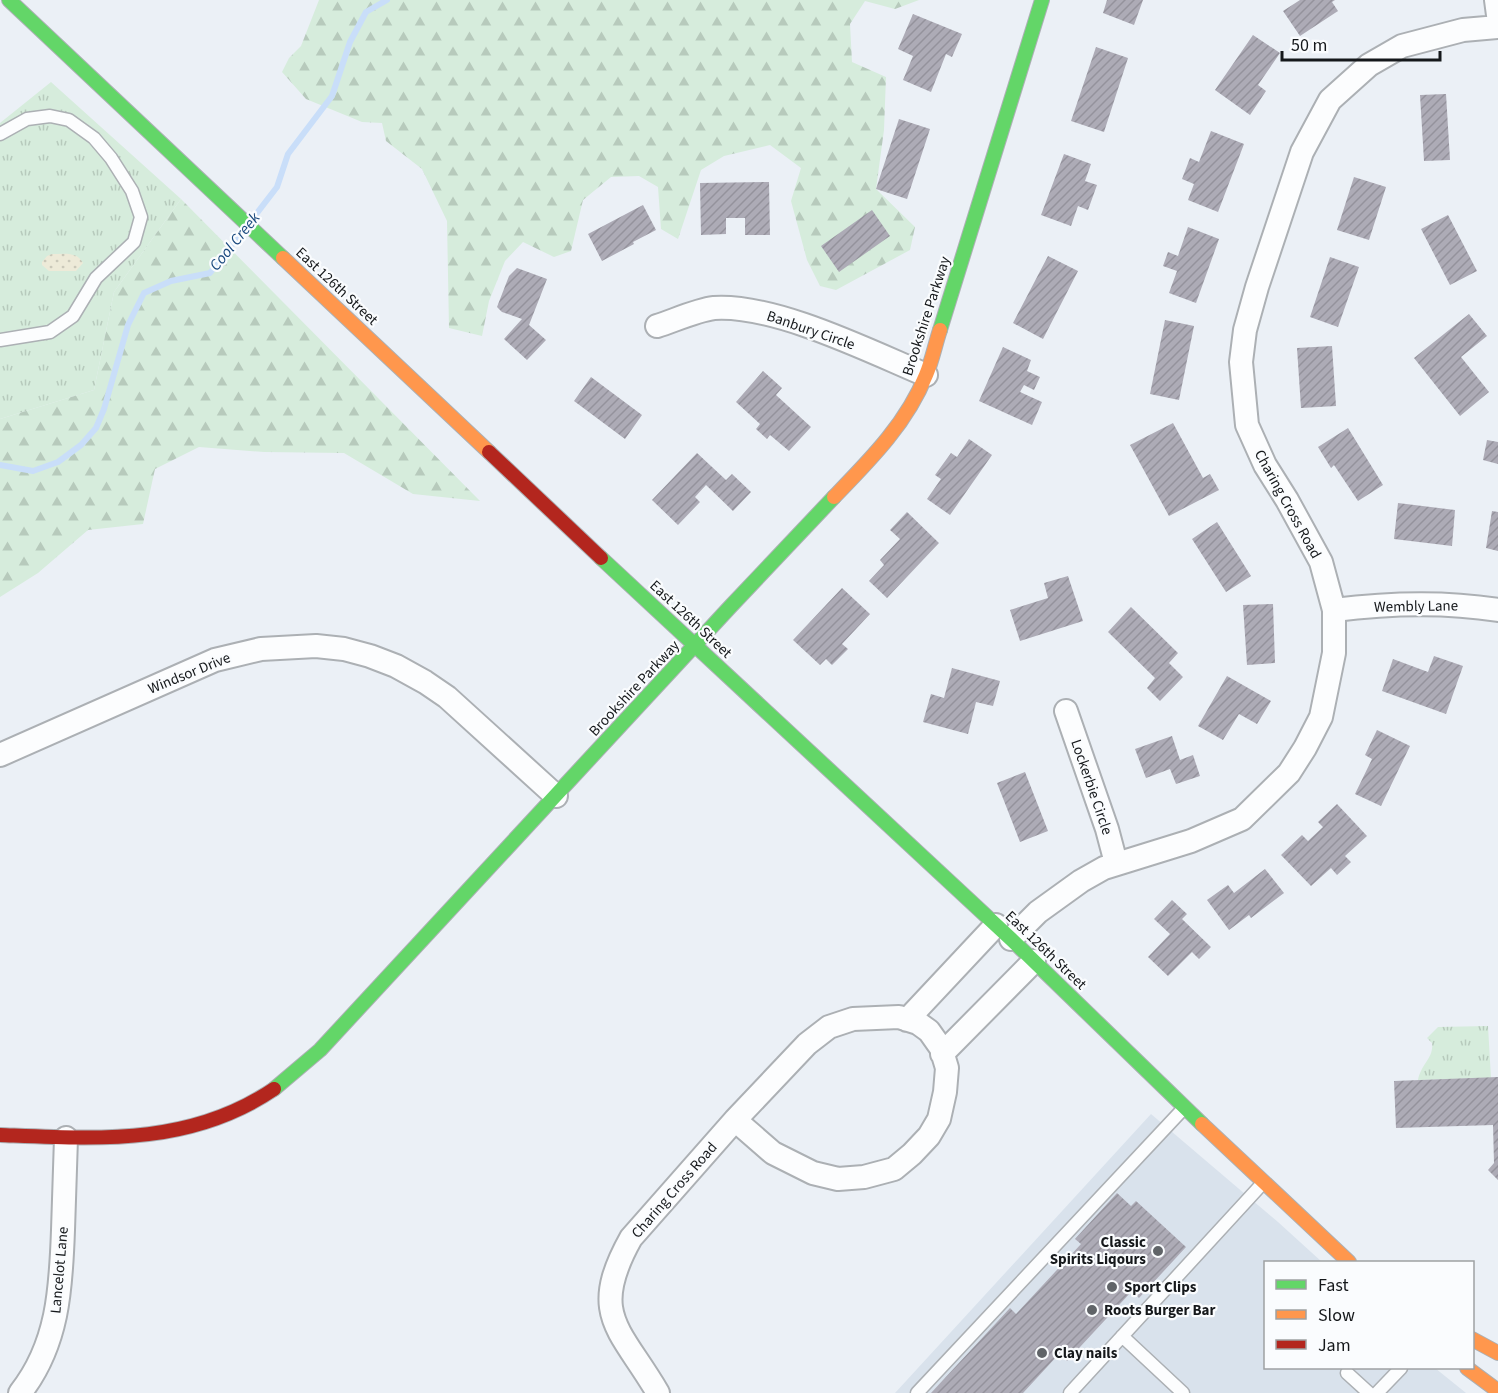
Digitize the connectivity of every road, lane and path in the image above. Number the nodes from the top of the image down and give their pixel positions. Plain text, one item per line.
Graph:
1 (9, 0) edge
2 (1042, 0) edge
3 (1496, 0) edge
4 (1498, 15) edge
5 (1498, 27) edge
6 (0, 134) edge
7 (657, 326) dead end
8 (0, 340) edge
9 (926, 375) junction
10 (1334, 610) junction
11 (1498, 610) edge
12 (696, 646) junction
13 (1066, 711) dead end
14 (0, 755) edge
15 (556, 796) junction
16 (1116, 862) junction
17 (1004, 932) junction
18 (1034, 961) junction
19 (907, 1020) junction
20 (942, 1054) junction
21 (1185, 1107) junction
22 (735, 1120) junction
23 (0, 1135) edge
24 (66, 1138) junction
25 (1263, 1183) junction
26 (1347, 1261) edge
27 (1122, 1336) junction
28 (1474, 1340) edge
29 (1498, 1353) edge
30 (1400, 1369) edge
31 (1469, 1369) edge
32 (1347, 1373) dead end
33 (1498, 1391) edge
34 (20, 1393) edge
35 (658, 1393) edge
36 (918, 1393) edge
37 (1070, 1393) edge
38 (1184, 1393) edge
39 (1369, 1393) edge
40 (1377, 1393) edge

1 - 12 street, East 126th Street
2 - 9 street, Brookshire Parkway
3 - 4 street
5 - 10 street, Charing Cross Road
6 - 8 lane
7 - 9 street, Banbury Circle
9 - 12 street, Brookshire Parkway
10 - 11 street, Wembly Lane
10 - 16 street, Charing Cross Road
12 - 15 street, Brookshire Parkway
12 - 17 street, East 126th Street
13 - 16 street, Lockerbie Circle
14 - 15 street, Windsor Drive
15 - 24 street, Brookshire Parkway
16 - 17 street, Charing Cross Road
17 - 18 street, East 126th Street
17 - 19 street, Charing Cross Road
18 - 20 street
18 - 21 street, East 126th Street
19 - 20 street, Charing Cross Road
19 - 22 street, Charing Cross Road
20 - 22 street, Charing Cross Road
21 - 25 street, East 126th Street
21 - 36 lane
22 - 35 street, Charing Cross Road
23 - 24 street, Brookshire Parkway
24 - 34 street, Lancelot Lane
25 - 26 street, East 126th Street
25 - 27 lane
27 - 37 lane
27 - 38 lane
28 - 29 street
30 - 40 lane
31 - 33 street
32 - 39 lane

